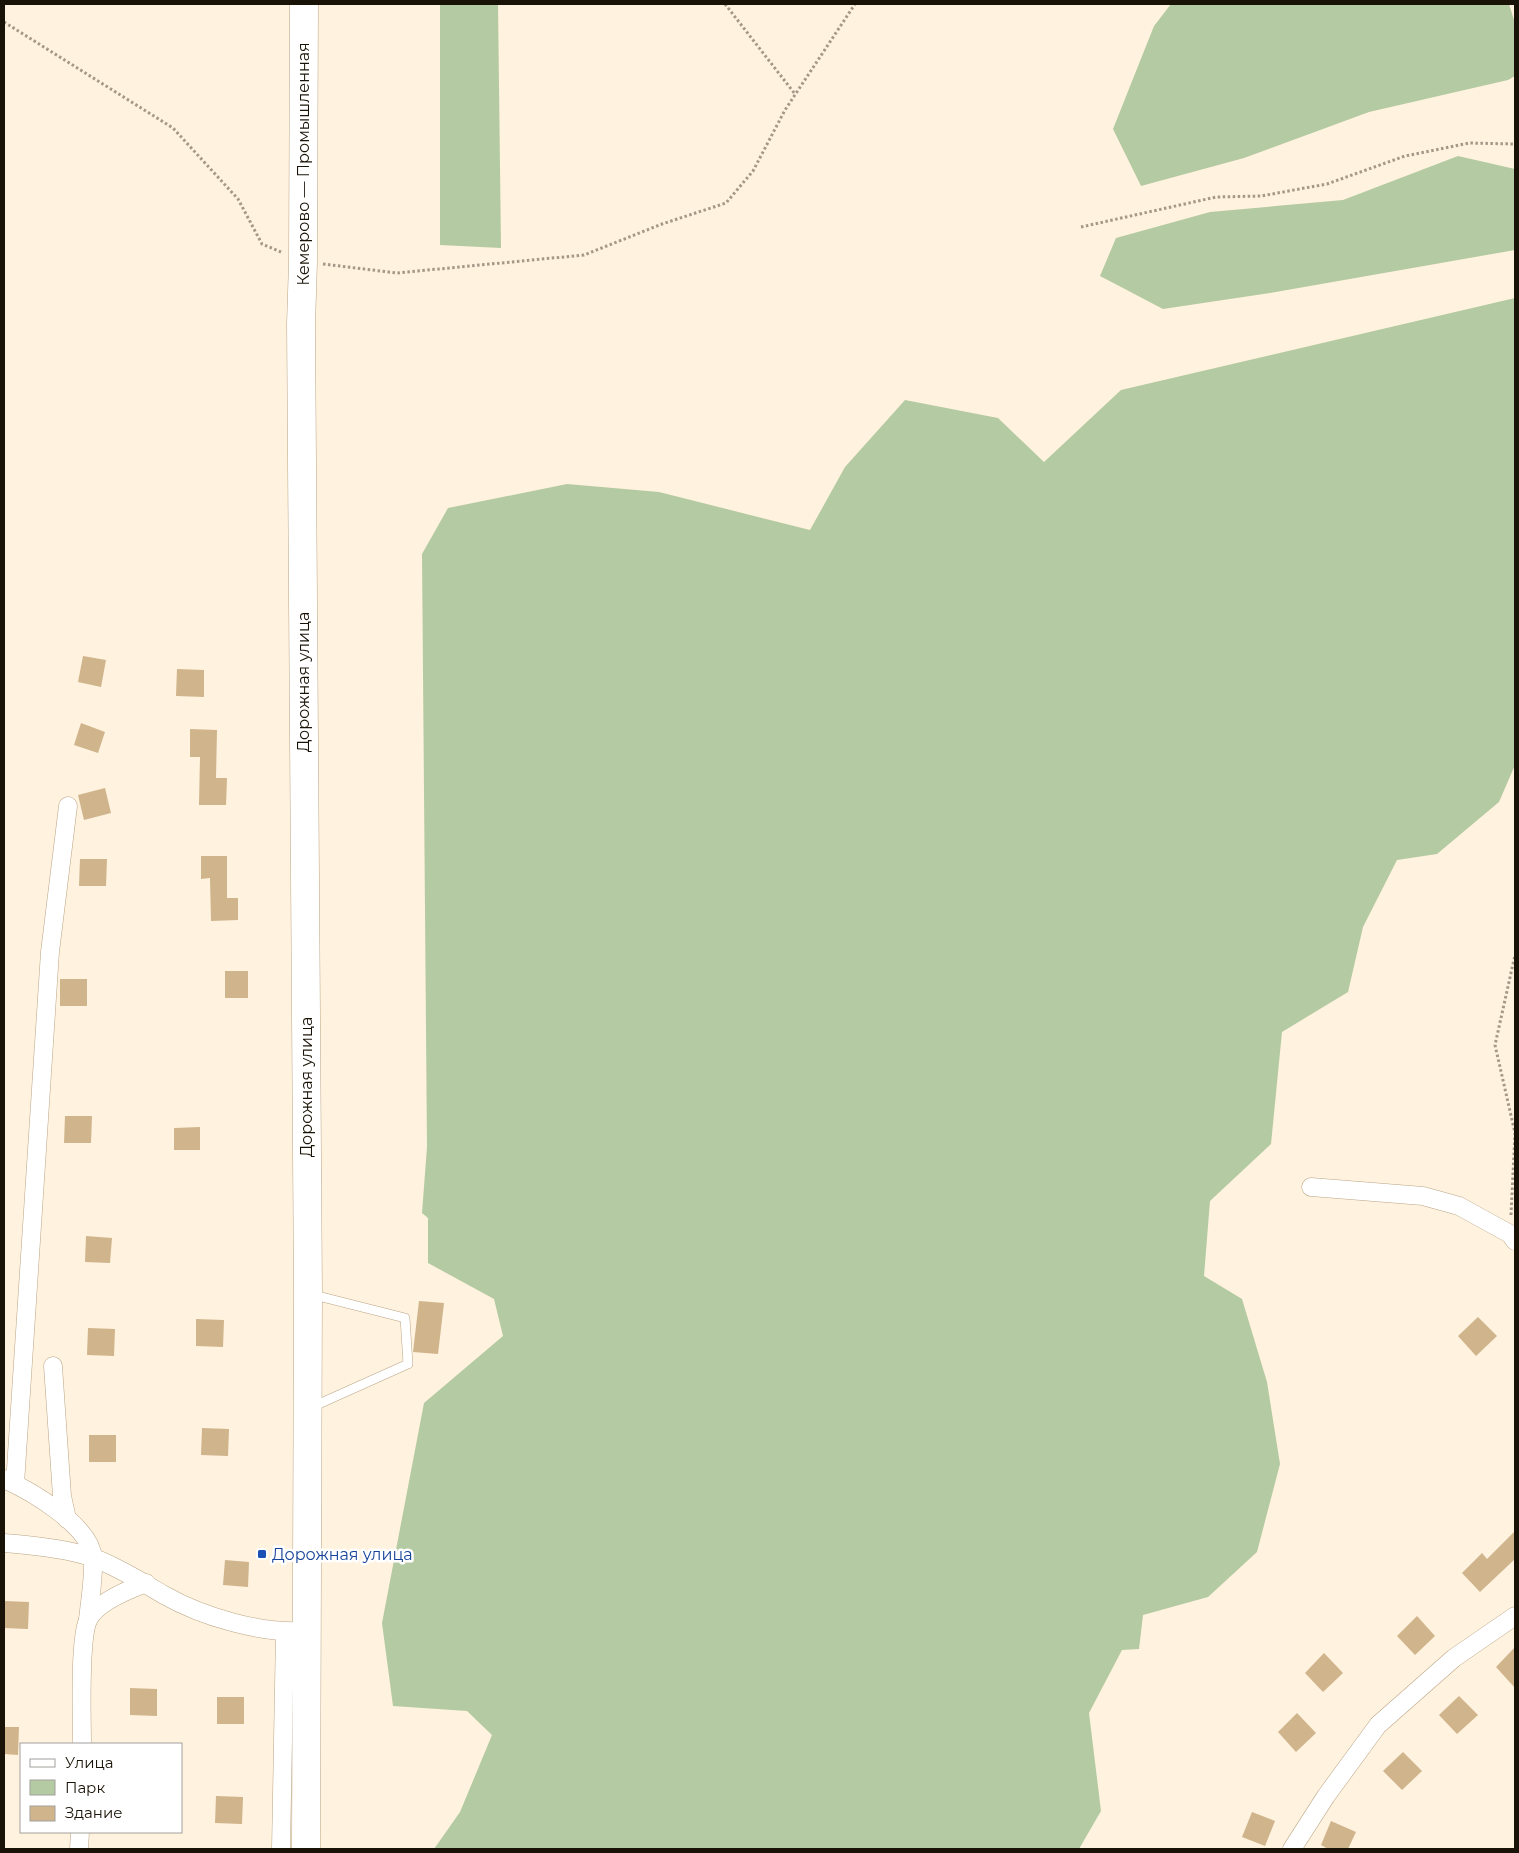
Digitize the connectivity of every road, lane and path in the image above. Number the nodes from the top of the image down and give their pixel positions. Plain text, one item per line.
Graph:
1 (304, 4) edge
2 (725, 4) edge
3 (855, 4) edge
4 (4, 22) edge
5 (796, 94) junction
6 (1515, 144) edge
7 (1081, 227) dead end
8 (303, 262) junction
9 (301, 324) joint
10 (68, 806) dead end
11 (1515, 955) edge
12 (1311, 1187) dead end
13 (1513, 1237) edge
14 (308, 1293) junction
15 (53, 1366) dead end
16 (306, 1410) junction
17 (9, 1482) edge
18 (67, 1519) junction
19 (4, 1543) edge
20 (93, 1558) junction
21 (146, 1584) junction
22 (1515, 1616) edge
23 (88, 1620) junction
24 (295, 1631) junction
25 (82, 1743) edge
26 (294, 1749) junction
27 (80, 1833) edge
28 (80, 1849) edge
29 (282, 1849) edge
30 (306, 1849) edge
31 (1292, 1849) edge

1 - 8 main road, Кемерово — Промышленная
2 - 5 path
3 - 5 path
4 - 8 path
5 - 8 path
6 - 7 path
8 - 9 main road, Кемерово — Промышленная
9 - 14 main road, Дорожная улица
10 - 17 street
11 - 13 path
12 - 13 street
14 - 16 main road, Дорожная улица
14 - 16 lane
15 - 18 street
16 - 24 main road, Дорожная улица
17 - 18 street
18 - 20 street
19 - 20 street
20 - 21 street
20 - 23 street
21 - 23 street
21 - 24 street
22 - 31 street
23 - 25 street
24 - 26 main road, Дорожная улица
26 - 29 street
26 - 30 main road, Дорожная улица
27 - 28 street

